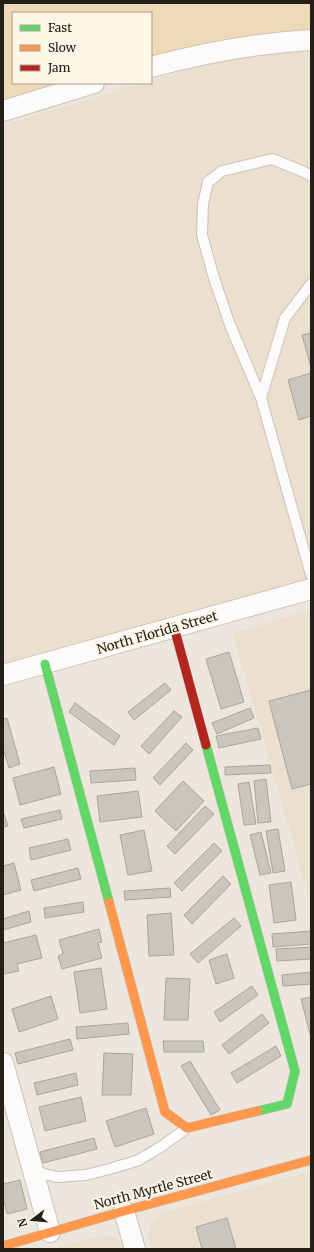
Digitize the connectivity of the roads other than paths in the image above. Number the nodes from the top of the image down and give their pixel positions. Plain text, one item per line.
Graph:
1 (311, 40) edge
2 (152, 67) edge
3 (91, 84) edge
4 (3, 111) edge
5 (311, 176) edge
6 (311, 284) edge
7 (260, 398) junction
8 (311, 575) edge
9 (311, 589) edge
10 (174, 627) junction
11 (45, 664) junction
12 (3, 675) edge
13 (3, 1062) edge
14 (187, 1128) junction
15 (311, 1160) edge
16 (33, 1171) junction
17 (124, 1211) junction
18 (50, 1232) junction
19 (3, 1246) edge
20 (135, 1249) edge

1 - 2 street
3 - 4 street
5 - 7 lane
6 - 7 lane
7 - 8 lane
9 - 10 street, North Florida Street
10 - 11 street, North Florida Street
10 - 14 street
11 - 12 street, North Florida Street
11 - 14 street
13 - 16 street
14 - 16 lane
15 - 17 street, North Myrtle Street
16 - 18 street
17 - 18 street, North Myrtle Street
17 - 20 street
18 - 19 street, North Myrtle Street

